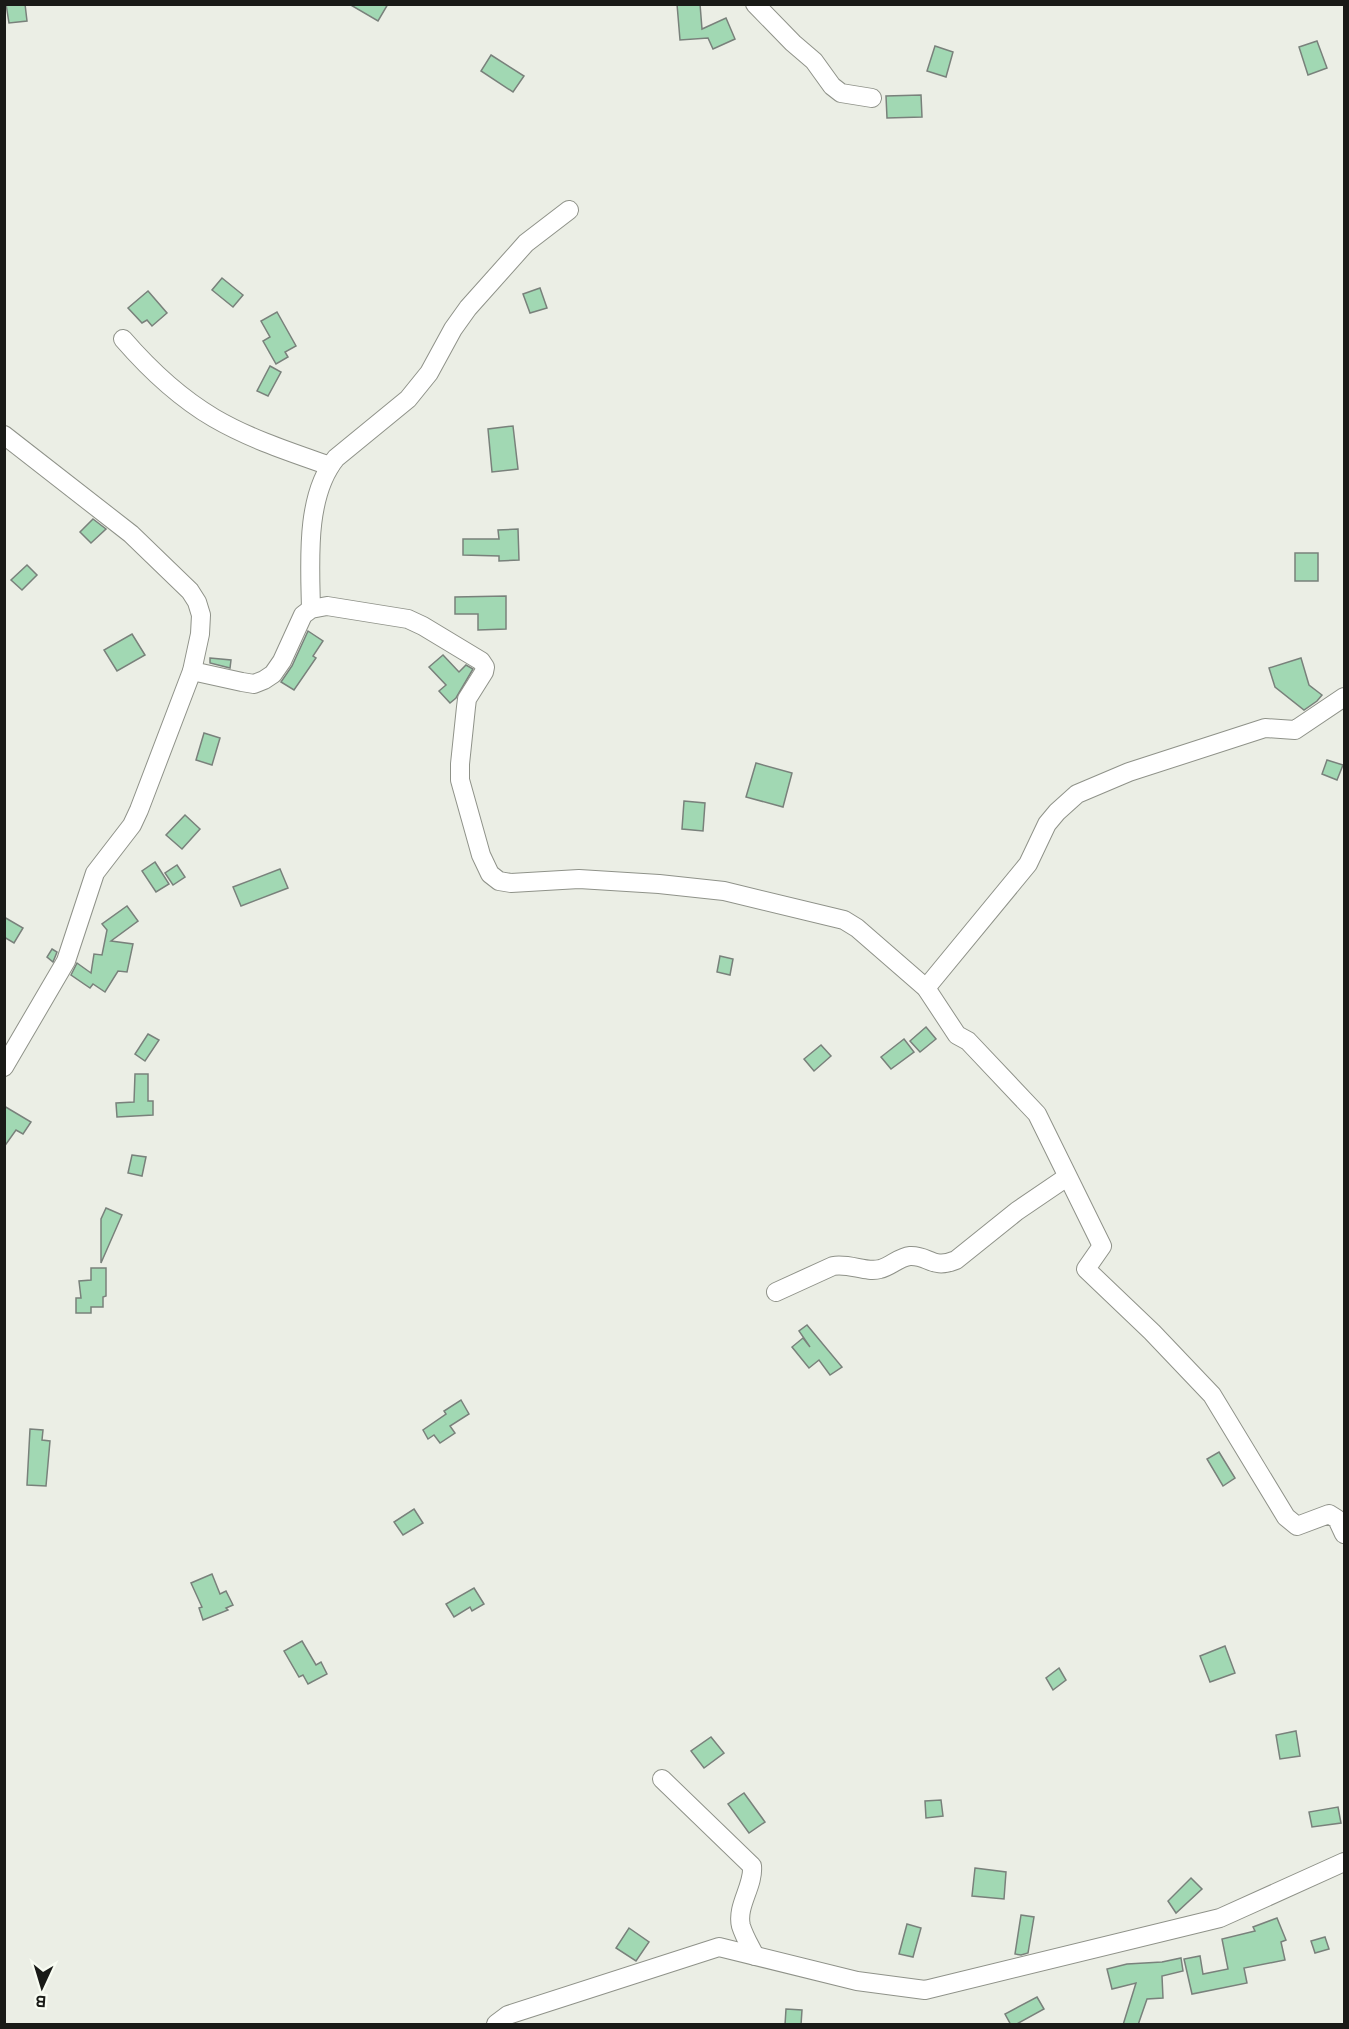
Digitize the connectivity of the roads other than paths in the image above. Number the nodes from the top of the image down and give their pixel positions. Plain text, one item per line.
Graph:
1 (755, 4) edge
2 (873, 98) dead end
3 (569, 210) dead end
4 (123, 339) dead end
5 (4, 435) edge
6 (330, 466) junction
7 (311, 609) junction
8 (192, 671) junction
9 (1344, 697) edge
10 (926, 988) junction
11 (4, 1067) edge
12 (1067, 1176) junction
13 (776, 1292) dead end
14 (1344, 1534) edge
15 (662, 1779) dead end
16 (1344, 1863) edge
17 (755, 1956) junction
18 (495, 2025) edge

1 - 2 street
3 - 6 street
4 - 6 street
5 - 8 street
6 - 7 street
7 - 8 street
7 - 10 street
8 - 11 street
9 - 10 street
10 - 12 street
12 - 13 street
12 - 14 street
15 - 17 street
16 - 17 street
17 - 18 street

